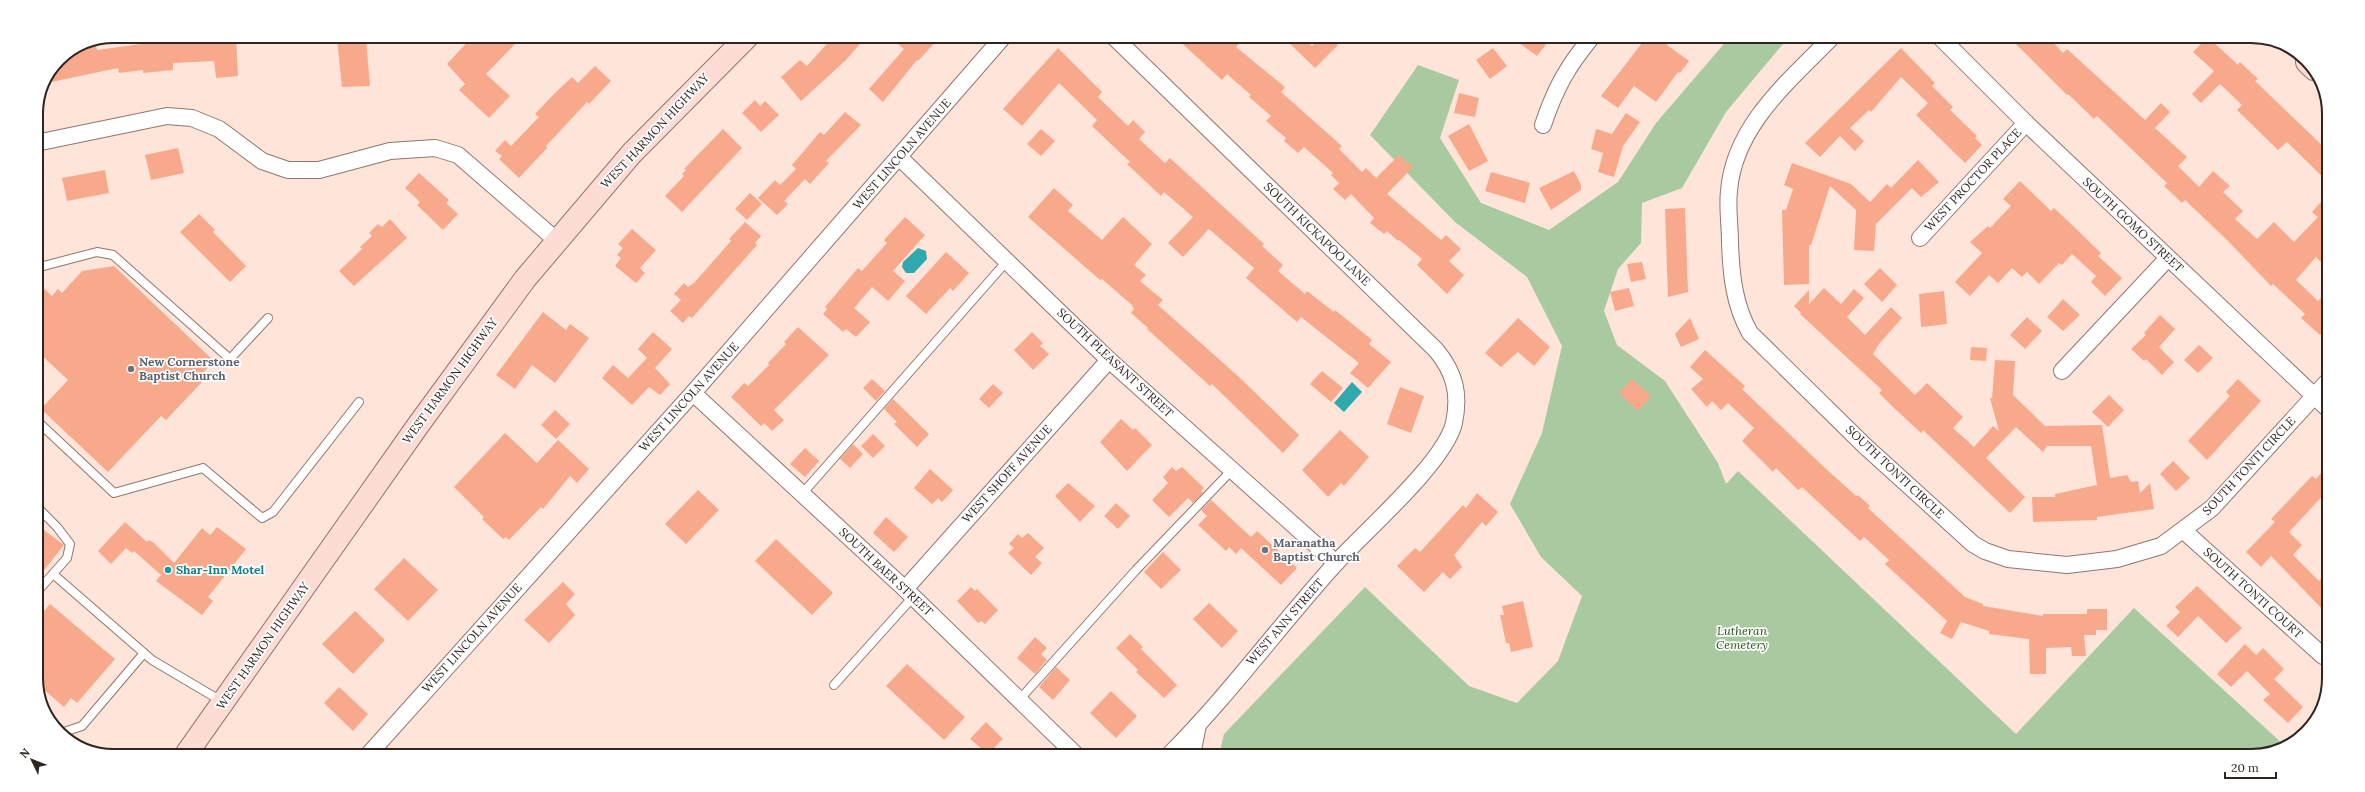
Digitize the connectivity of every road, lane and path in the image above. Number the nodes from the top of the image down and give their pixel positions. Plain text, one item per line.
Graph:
1 (741, 43) edge
2 (998, 43) edge
3 (1120, 43) edge
4 (1587, 43) edge
5 (1826, 43) edge
6 (1946, 43) edge
7 (2026, 123) junction
8 (1542, 124) dead end
9 (43, 142) edge
10 (900, 158) junction
11 (1920, 238) dead end
12 (556, 240) junction
13 (2168, 258) junction
14 (1007, 260) junction
15 (43, 266) edge
16 (268, 318) dead end
17 (1109, 360) junction
18 (2062, 371) dead end
19 (2322, 388) edge
20 (693, 393) junction
21 (2314, 395) junction
22 (359, 402) dead end
23 (2322, 403) edge
24 (43, 427) edge
25 (1437, 457) joint
26 (1232, 470) junction
27 (802, 494) junction
28 (43, 513) edge
29 (2184, 531) junction
30 (1336, 563) junction
31 (53, 574) junction
32 (43, 585) edge
33 (909, 593) junction
34 (144, 653) junction
35 (2322, 656) dead end
36 (834, 685) dead end
37 (1020, 699) junction
38 (223, 702) junction
39 (1198, 725) junction
40 (67, 731) edge
41 (190, 749) edge
42 (373, 749) edge
43 (1071, 749) edge
44 (1175, 749) edge
45 (1193, 749) edge

1 - 12 main road, WEST HARMON HIGHWAY
2 - 10 street, WEST LINCOLN AVENUE
3 - 25 street, SOUTH KICKAPOO LANE
4 - 8 street
5 - 29 street, SOUTH TONTI CIRCLE
6 - 7 street, SOUTH GOMO STREET
7 - 11 street, WEST PROCTOR PLACE
7 - 13 street, SOUTH GOMO STREET
9 - 12 street
10 - 14 street, SOUTH PLEASANT STREET
10 - 20 street, WEST LINCOLN AVENUE
12 - 38 main road, WEST HARMON HIGHWAY
13 - 18 street
13 - 21 street, SOUTH GOMO STREET
14 - 17 street, SOUTH PLEASANT STREET
14 - 27 lane
15 - 16 lane
17 - 26 street, SOUTH PLEASANT STREET
17 - 33 street, WEST SHOFF AVENUE
19 - 21 street, SOUTH TONTI CIRCLE
20 - 27 street, SOUTH BAER STREET
20 - 42 street, WEST LINCOLN AVENUE
21 - 23 street, SOUTH GOMO STREET
21 - 29 street, SOUTH TONTI CIRCLE
22 - 24 lane
25 - 30 street, WEST ANN STREET
26 - 30 street, SOUTH PLEASANT STREET
26 - 37 lane
27 - 33 street, SOUTH BAER STREET
28 - 31 lane
29 - 35 street, SOUTH TONTI COURT
30 - 39 street, WEST ANN STREET
31 - 32 lane
31 - 34 lane
33 - 36 lane
33 - 37 street, SOUTH BAER STREET
34 - 38 lane
34 - 40 lane
37 - 43 street, SOUTH BAER STREET
38 - 41 main road, WEST HARMON HIGHWAY
39 - 44 street, WEST ANN STREET
39 - 45 street

